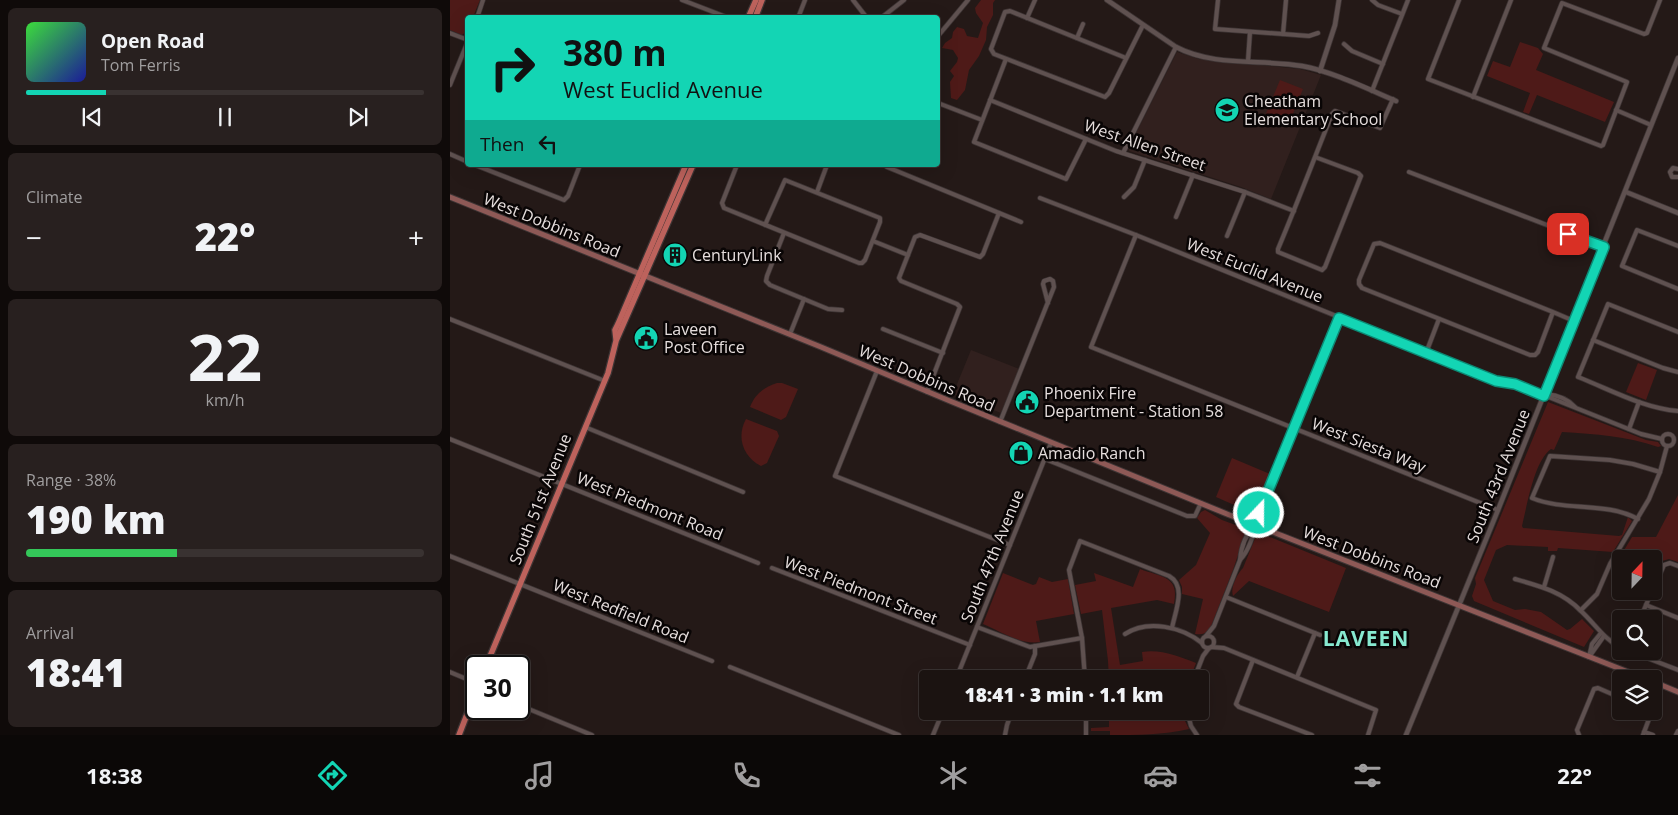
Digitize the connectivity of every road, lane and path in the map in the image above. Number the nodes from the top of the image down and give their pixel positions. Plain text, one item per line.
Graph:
1 (483, 0) edge
2 (682, 0) edge
3 (756, 0) edge
4 (762, 0) edge
5 (805, 0) edge
6 (853, 0) edge
7 (904, 0) edge
8 (968, 0) edge
9 (1035, 0) edge
10 (1107, 0) edge
11 (1218, 0) edge
12 (1286, 0) edge
13 (1339, 0) edge
14 (1373, 0) edge
15 (1408, 0) edge
16 (1459, 0) edge
17 (1511, 0) edge
18 (1660, 0) edge
19 (1402, 14) junction
20 (478, 15) edge
21 (720, 15) edge
22 (749, 15) edge
23 (756, 15) edge
24 (799, 15) edge
25 (865, 15) edge
26 (886, 15) edge
27 (1027, 18) junction
28 (1083, 24) dead end
29 (1143, 25) junction
30 (1250, 32) junction
31 (450, 33) edge
32 (1318, 33) dead end
33 (940, 34) edge
34 (1283, 34) junction
35 (1077, 38) junction
36 (465, 40) edge
37 (1344, 44) dead end
38 (1176, 47) junction
39 (465, 48) edge
40 (1126, 58) junction
41 (1678, 58) edge
42 (1006, 59) junction
43 (1248, 62) junction
44 (1383, 64) junction
45 (1676, 66) edge
46 (1320, 71) junction
47 (450, 85) edge
48 (1372, 91) junction
49 (1473, 96) junction
50 (990, 100) junction
51 (1394, 100) joint
52 (940, 104) edge
53 (1616, 110) junction
54 (982, 120) junction
55 (1651, 124) junction
56 (1086, 139) junction
57 (1123, 153) junction
58 (450, 155) edge
59 (1315, 157) junction
60 (1145, 160) junction
61 (465, 161) edge
62 (480, 167) edge
63 (579, 167) edge
64 (685, 167) edge
65 (692, 167) edge
66 (736, 167) edge
67 (826, 167) edge
68 (890, 167) edge
69 (1678, 169) edge
70 (1409, 172) dead end
71 (1192, 175) junction
72 (1678, 177) edge
73 (677, 184) junction
74 (817, 192) junction
75 (1245, 192) junction
76 (1626, 192) junction
77 (450, 197) edge
78 (1124, 197) dead end
79 (1040, 198) dead end
80 (1294, 211) junction
81 (1000, 213) junction
82 (1678, 213) edge
83 (670, 216) junction
84 (1176, 217) dead end
85 (1021, 222) dead end
86 (765, 225) junction
87 (784, 233) junction
88 (1136, 235) junction
89 (1227, 236) dead end
90 (872, 241) junction
91 (1678, 246) edge
92 (1604, 247) junction
93 (908, 255) junction
94 (641, 275) junction
95 (1678, 289) edge
96 (804, 299) junction
97 (1048, 303) junction
98 (842, 310) dead end
99 (1553, 312) junction
100 (1339, 318) junction
101 (1439, 319) junction
102 (450, 320) edge
103 (1574, 321) junction
104 (883, 328) dead end
105 (1678, 332) edge
106 (790, 334) junction
107 (1593, 340) junction
108 (943, 353) junction
109 (1426, 353) junction
110 (877, 371) junction
111 (1678, 372) edge
112 (605, 380) junction
113 (927, 392) junction
114 (1544, 395) junction
115 (1639, 402) junction
116 (1678, 411) edge
117 (1000, 422) junction
118 (585, 427) junction
119 (1294, 429) junction
120 (1628, 429) junction
121 (450, 439) edge
122 (1662, 439) junction
123 (1676, 440) edge
124 (1051, 442) junction
125 (1668, 446) junction
126 (1045, 459) junction
127 (1660, 472) junction
128 (561, 484) junction
129 (743, 492) dead end
130 (1201, 503) junction
131 (1498, 510) junction
132 (1638, 519) junction
133 (1255, 525) junction
134 (1010, 545) junction
135 (450, 556) edge
136 (1553, 557) dead end
137 (758, 563) dead end
138 (1678, 566) edge
139 (772, 568) dead end
140 (1662, 570) edge
141 (1515, 579) dead end
142 (520, 584) junction
143 (1544, 587) junction
144 (1226, 597) junction
145 (1648, 600) edge
146 (1459, 604) junction
147 (1646, 605) junction
148 (1581, 610) junction
149 (1644, 610) edge
150 (1678, 618) edge
151 (977, 626) junction
152 (1214, 626) junction
153 (1172, 628) junction
154 (1315, 633) junction
155 (1125, 634) dead end
156 (1602, 634) junction
157 (1320, 635) dead end
158 (1192, 636) junction
159 (1206, 636) junction
160 (1082, 638) junction
161 (1214, 640) junction
162 (1612, 641) edge
163 (1203, 644) junction
164 (970, 645) junction
165 (1035, 646) junction
166 (1210, 647) junction
167 (1224, 648) junction
168 (491, 655) edge
169 (1203, 656) junction
170 (1589, 656) junction
171 (1253, 660) junction
172 (1652, 660) edge
173 (712, 661) dead end
174 (730, 667) dead end
175 (960, 670) edge
176 (1029, 670) edge
177 (1084, 670) edge
178 (1198, 670) edge
179 (1624, 670) edge
180 (1678, 670) edge
181 (450, 672) edge
182 (465, 678) edge
183 (1297, 678) junction
184 (1662, 686) edge
185 (1678, 692) edge
186 (1612, 694) edge
187 (530, 710) edge
188 (465, 719) edge
189 (939, 720) edge
190 (1008, 720) edge
191 (1086, 720) edge
192 (1189, 720) edge
193 (1649, 720) edge
194 (1678, 731) edge
195 (1644, 733) edge
196 (1578, 734) edge
197 (459, 735) edge
198 (592, 735) edge
199 (899, 735) edge
200 (933, 735) edge
201 (1005, 735) edge
202 (1086, 735) edge
203 (1197, 735) edge
204 (1312, 735) edge
205 (1368, 735) edge
206 (1406, 735) edge
207 (1653, 735) edge
208 (1676, 735) edge

1 - 20 street
2 - 21 street
3 - 22 main road
4 - 23 main road
5 - 24 street
6 - 25 street
7 - 26 street
8 - 33 street
9 - 27 street
10 - 29 street
11 - 30 street
12 - 34 street
13 - 46 street
14 - 19 street
15 - 19 street
16 - 49 street
17 - 49 street
18 - 53 street
19 - 44 street
27 - 35 street
27 - 42 street
28 - 35 street
29 - 38 street
29 - 40 street
30 - 34 street
30 - 43 street
31 - 36 street
32 - 34 street
35 - 40 street
37 - 44 street
38 - 43 street
38 - 57 street
39 - 47 street
40 - 42 street
41 - 45 street, South 43rd Avenue
42 - 50 street
43 - 46 street
44 - 48 street
45 - 55 street, South 43rd Avenue
46 - 48 street
48 - 51 street
49 - 53 street
50 - 54 street
50 - 56 street, West Allen Street
51 - 59 street
52 - 54 street
53 - 55 street
54 - 56 street
55 - 76 street, South 43rd Avenue
56 - 57 street, West Allen Street
57 - 60 street, West Allen Street
58 - 61 street
59 - 80 street
59 - 80 street
60 - 71 street, West Allen Street
60 - 78 street
62 - 63 street
64 - 73 main road, South 51st Avenue
65 - 83 main road, South 51st Avenue
66 - 86 street
67 - 74 street
68 - 81 street
69 - 72 street
70 - 92 street
71 - 75 street, West Allen Street
71 - 84 street
73 - 83 main road
73 - 94 main road, South 51st Avenue
74 - 86 street
74 - 90 street
75 - 80 street, West Allen Street
75 - 89 street
76 - 82 street
76 - 92 street, South 43rd Avenue
77 - 94 main road, West Dobbins Road
79 - 88 street, West Euclid Avenue
81 - 85 street
81 - 93 street
83 - 94 main road, South 51st Avenue
86 - 87 street
87 - 90 street
87 - 96 street
88 - 100 street, West Euclid Avenue
88 - 119 street, West Siesta Way
90 - 93 street
91 - 95 street
92 - 103 street, South 43rd Avenue
93 - 108 street
94 - 106 main road, West Dobbins Road
94 - 112 main road, South 51st Avenue
96 - 98 street
96 - 106 street
97 - 97 street
97 - 117 street
99 - 101 street
99 - 101 street
99 - 103 street
100 - 109 street, West Euclid Avenue
100 - 119 street
101 - 109 street
102 - 112 street
103 - 114 street, South 43rd Avenue
104 - 108 street
105 - 107 street
106 - 110 main road, West Dobbins Road
107 - 111 street
107 - 115 street
108 - 113 street
109 - 114 street, West Euclid Avenue
110 - 113 main road, West Dobbins Road
110 - 134 street
112 - 118 main road, South 51st Avenue
113 - 117 main road, West Dobbins Road
114 - 120 street, West Euclid Avenue
114 - 131 street, South 43rd Avenue
115 - 116 street
115 - 120 street
117 - 124 main road, West Dobbins Road
118 - 128 main road, South 51st Avenue
118 - 129 street
119 - 131 street, West Siesta Way
119 - 133 street
120 - 122 street, West Euclid Avenue
121 - 128 street, West Piedmont Road
122 - 123 street, West Euclid Avenue
122 - 125 street
123 - 125 street, West Euclid Avenue
124 - 126 street, South 47th Avenue
124 - 130 main road, West Dobbins Road
125 - 127 street
126 - 130 street
126 - 134 street, South 47th Avenue
127 - 132 street
127 - 132 street
128 - 137 street, West Piedmont Road
128 - 142 main road, South 51st Avenue
130 - 133 main road, West Dobbins Road
131 - 146 street, South 43rd Avenue
132 - 148 street
133 - 144 street
133 - 146 main road, West Dobbins Road
134 - 151 street, South 47th Avenue
135 - 142 street, West Redfield Road
136 - 143 street
138 - 140 street
139 - 164 street, West Piedmont Street
141 - 143 street
142 - 168 main road, South 51st Avenue
142 - 173 street, West Redfield Road
143 - 148 street
144 - 152 street
144 - 154 street
145 - 147 street
146 - 170 main road, West Dobbins Road
146 - 206 street, South 43rd Avenue
147 - 149 street
147 - 150 street
148 - 156 street
151 - 164 street, South 47th Avenue
151 - 165 street
152 - 159 street
152 - 161 street
153 - 155 street
153 - 158 street
153 - 160 street
154 - 157 street
154 - 183 street
156 - 162 street
156 - 170 street
158 - 159 street
158 - 163 street
159 - 161 street
159 - 163 street
160 - 165 street
160 - 177 street
161 - 166 street
161 - 167 street
163 - 166 street
163 - 169 street
164 - 175 street, South 47th Avenue
165 - 176 street
166 - 167 street
166 - 169 street
167 - 171 street
169 - 178 street
170 - 179 main road, West Dobbins Road
171 - 183 street
171 - 204 street
172 - 180 street
174 - 199 street
181 - 182 street
183 - 205 street
184 - 185 main road
186 - 196 street
187 - 198 street
188 - 197 main road
189 - 200 street
190 - 201 street
191 - 202 street
192 - 203 street
193 - 195 street
194 - 208 street
195 - 207 street

